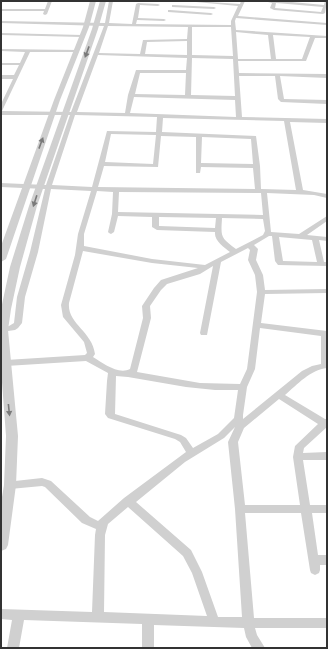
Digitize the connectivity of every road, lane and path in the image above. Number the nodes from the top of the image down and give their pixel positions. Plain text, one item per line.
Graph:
1 (50, 1) edge
2 (93, 1) edge
3 (103, 1) edge
4 (112, 1) edge
5 (176, 1) edge
6 (196, 1) edge
7 (266, 1) edge
8 (274, 1) edge
9 (217, 2) edge
10 (159, 3) edge
11 (242, 3) edge
12 (326, 4) edge
13 (173, 6) junction
14 (214, 8) junction
15 (1, 10) edge
16 (46, 10) junction
17 (155, 10) dead end
18 (170, 11) junction
19 (211, 14) junction
20 (151, 15) dead end
21 (235, 17) junction
22 (135, 19) junction
23 (148, 20) junction
24 (164, 20) junction
25 (1, 22) edge
26 (42, 22) junction
27 (86, 24) junction
28 (96, 24) junction
29 (107, 24) junction
30 (327, 24) edge
31 (134, 25) junction
32 (161, 26) junction
33 (190, 26) junction
34 (205, 26) junction
35 (233, 28) junction
36 (270, 33) junction
37 (1, 34) edge
38 (36, 35) junction
39 (82, 36) junction
40 (313, 36) junction
41 (327, 37) edge
42 (189, 40) junction
43 (1, 50) edge
44 (28, 51) junction
45 (77, 51) junction
46 (96, 54) junction
47 (142, 55) junction
48 (188, 57) junction
49 (236, 59) junction
50 (274, 60) junction
51 (1, 64) edge
52 (22, 64) junction
53 (188, 72) junction
54 (236, 74) junction
55 (277, 75) junction
56 (327, 76) edge
57 (1, 77) edge
58 (16, 77) junction
59 (1, 91) edge
60 (10, 91) junction
61 (131, 95) junction
62 (188, 97) junction
63 (238, 98) junction
64 (327, 102) edge
65 (1, 111) edge
66 (52, 113) junction
67 (69, 113) junction
68 (127, 115) junction
69 (160, 116) junction
70 (239, 118) junction
71 (287, 120) junction
72 (327, 121) edge
73 (159, 134) junction
74 (199, 135) junction
75 (102, 164) junction
76 (198, 165) junction
77 (257, 166) junction
78 (198, 172) dead end
79 (1, 185) edge
80 (26, 185) junction
81 (45, 186) junction
82 (95, 189) junction
83 (327, 189) edge
84 (116, 190) junction
85 (261, 190) junction
86 (300, 192) junction
87 (314, 193) junction
88 (327, 196) edge
89 (115, 214) junction
90 (156, 215) junction
91 (219, 216) junction
92 (267, 217) junction
93 (327, 218) edge
94 (217, 230) junction
95 (111, 232) dead end
96 (271, 234) junction
97 (300, 237) junction
98 (315, 238) junction
99 (327, 239) edge
100 (249, 245) junction
101 (81, 248) junction
102 (235, 252) junction
103 (1, 259) edge
104 (218, 261) junction
105 (324, 264) edge
106 (205, 267) junction
107 (262, 292) junction
108 (326, 294) edge
109 (257, 325) junction
110 (3, 330) junction
111 (204, 333) dead end
112 (326, 334) edge
113 (87, 358) junction
114 (6, 363) junction
115 (326, 365) edge
116 (113, 372) junction
117 (130, 374) junction
118 (243, 387) junction
119 (279, 395) junction
120 (239, 422) junction
121 (326, 423) edge
122 (192, 453) junction
123 (327, 456) edge
124 (298, 457) junction
125 (10, 485) junction
126 (128, 501) junction
127 (240, 509) junction
128 (306, 509) junction
129 (327, 509) edge
130 (101, 527) junction
131 (1, 545) edge
132 (327, 560) edge
133 (1, 614) edge
134 (19, 614) junction
135 (98, 617) junction
136 (148, 619) junction
137 (214, 621) junction
138 (248, 623) junction
139 (327, 623) edge
140 (13, 648) edge
141 (148, 648) edge
142 (259, 648) edge

1 - 16 street
2 - 27 street
3 - 28 street
4 - 29 street
5 - 13 street
6 - 9 street
7 - 8 street
8 - 12 street
8 - 12 street
9 - 11 street
9 - 14 street
10 - 17 street
10 - 22 street
11 - 21 street
13 - 14 street
13 - 18 street
14 - 19 street
15 - 16 street
16 - 26 street
18 - 19 street
18 - 24 street
19 - 34 street
20 - 23 street
21 - 30 street
21 - 35 street
22 - 23 street
22 - 31 street
23 - 24 street
24 - 32 street
25 - 26 street
26 - 27 street
26 - 38 street
27 - 28 street
27 - 39 street
28 - 29 street
28 -> 67 street
29 - 31 street
29 - 46 street
31 - 32 street
32 - 33 street
33 - 34 street
33 - 42 street
34 - 35 street
35 - 36 street
35 - 49 street
36 - 40 street
36 - 50 street
37 - 38 street
38 - 39 street
39 - 45 street
40 - 41 street
40 - 50 street
42 - 47 street
42 - 48 street
43 - 44 street
44 - 45 street
44 - 52 street
45 - 66 street
46 - 47 street
46 - 67 street
47 - 48 street
48 - 49 street
48 - 53 street
49 - 50 street
49 - 54 street
51 - 52 street
52 - 58 street
53 - 61 street
53 - 62 street
54 - 55 street
54 - 63 street
55 - 56 street
55 - 64 street
57 - 58 street
58 - 60 street
59 - 60 street
60 - 65 street
61 - 62 street
61 - 68 street
62 - 63 street
63 - 70 street
65 - 66 street
66 - 67 street
80 -> 66 street
67 - 68 street
67 - 81 street
68 - 69 street
69 - 70 street
69 - 73 street
70 - 71 street
71 - 72 street
71 - 86 street
73 - 74 street
73 - 75 street
73 - 75 street
74 - 76 street
74 - 77 street
75 - 82 street
76 - 77 street
76 - 78 street
77 - 85 street
79 - 80 street
80 - 81 street
80 - 103 street
81 - 82 street
81 -> 110 street
81 - 110 street
82 - 84 street
82 - 101 street
83 - 87 street
84 - 85 street
84 - 89 street
85 - 86 street
85 - 92 street
86 - 87 street
87 - 88 street
89 - 90 street
89 - 95 street
90 - 91 street
90 - 94 street
91 - 92 street
91 - 94 street
92 - 96 street
93 - 97 street
94 - 102 street
96 - 97 street
96 - 100 street
96 - 105 street
97 - 98 street
98 - 99 street
98 - 105 street
100 - 102 street
100 - 107 street
101 - 106 street
101 - 113 street
102 - 104 street
104 - 106 street
104 - 111 street
106 - 117 street
107 - 108 street
107 - 109 street
109 - 112 street
109 - 118 street
110 - 114 street
112 - 115 street
113 - 114 street
113 - 116 street
114 -> 125 street
115 - 119 street
116 - 117 street
116 - 122 street
117 - 118 street
118 - 120 street
119 - 120 street
119 - 121 street
120 - 122 street
120 - 127 street
121 - 124 street
122 - 126 street
123 - 124 street
124 - 128 street
125 - 130 street
125 - 131 street
126 - 130 street
126 - 137 street
127 - 128 street
127 - 138 street
128 - 129 street
128 - 132 street
130 - 135 street
133 - 134 street
134 - 135 street
134 - 140 street
135 - 136 street
136 - 137 street
136 - 141 street
137 - 138 street
138 - 139 street
138 - 142 street

